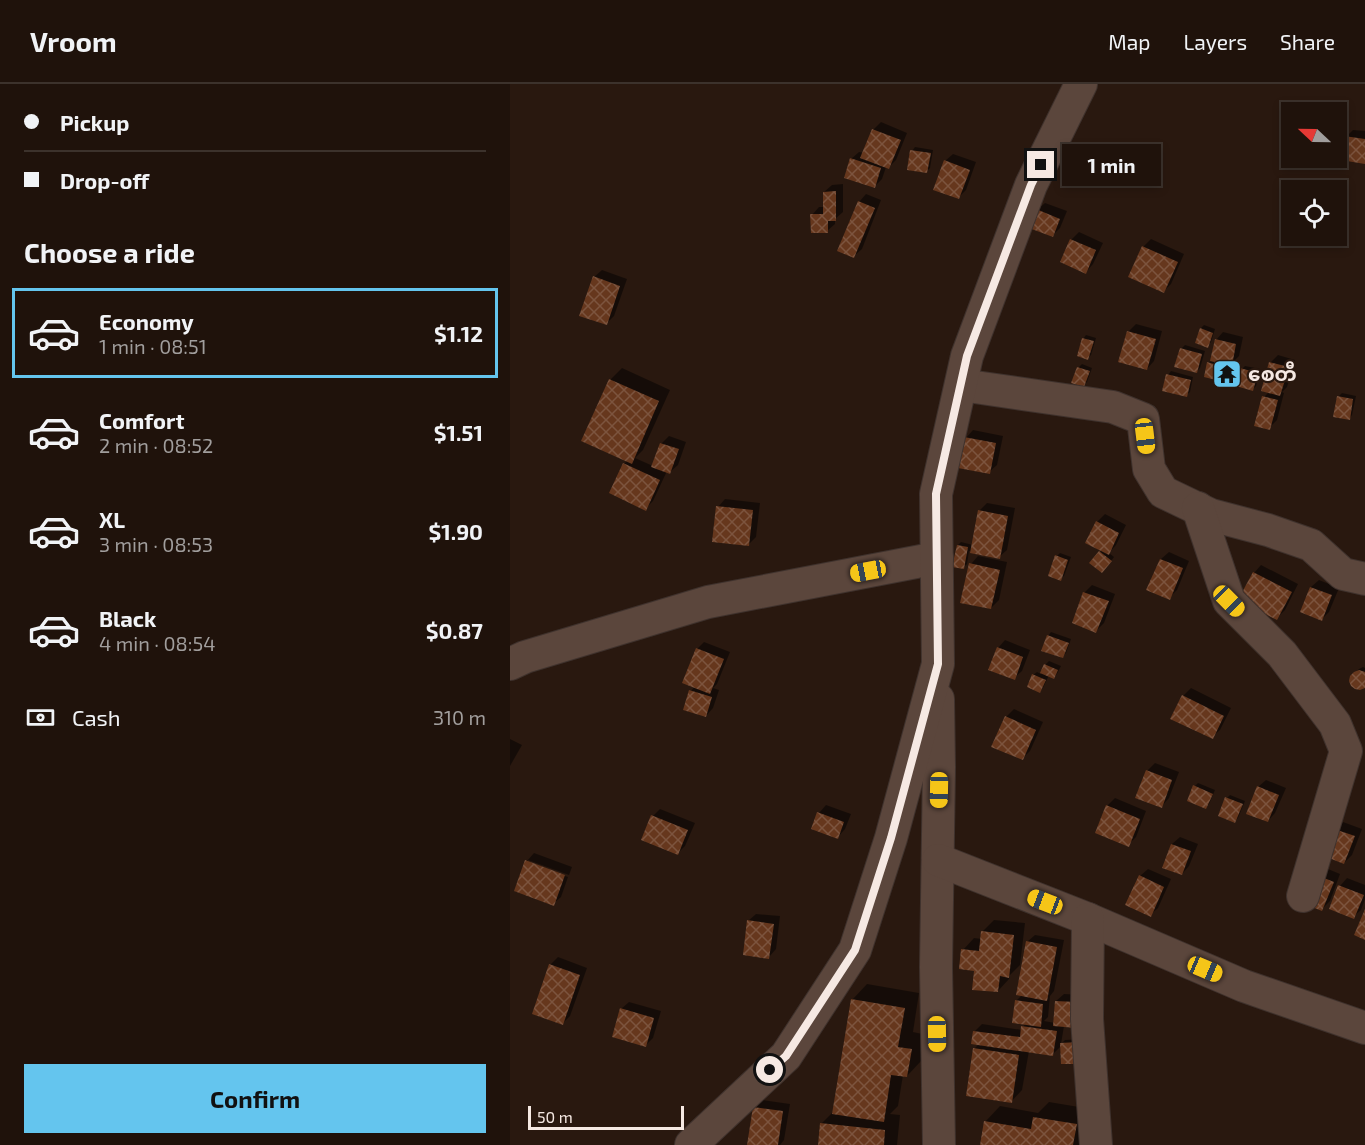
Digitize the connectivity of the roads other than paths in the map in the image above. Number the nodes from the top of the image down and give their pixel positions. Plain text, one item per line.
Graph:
1 (1082, 84) edge
2 (961, 385) junction
3 (1198, 508) junction
4 (937, 558) junction
5 (1365, 579) edge
6 (510, 664) edge
7 (938, 664) junction
8 (938, 860) junction
9 (1303, 896) dead end
10 (1088, 919) junction
11 (1365, 1028) edge
12 (692, 1145) edge
13 (939, 1145) edge
14 (1096, 1145) edge

1 - 2 street
2 - 3 street
2 - 4 street
3 - 5 street
3 - 9 street
4 - 6 street
4 - 7 street
7 - 8 street
7 - 12 street
8 - 10 street
8 - 13 street
10 - 11 street
10 - 14 street

